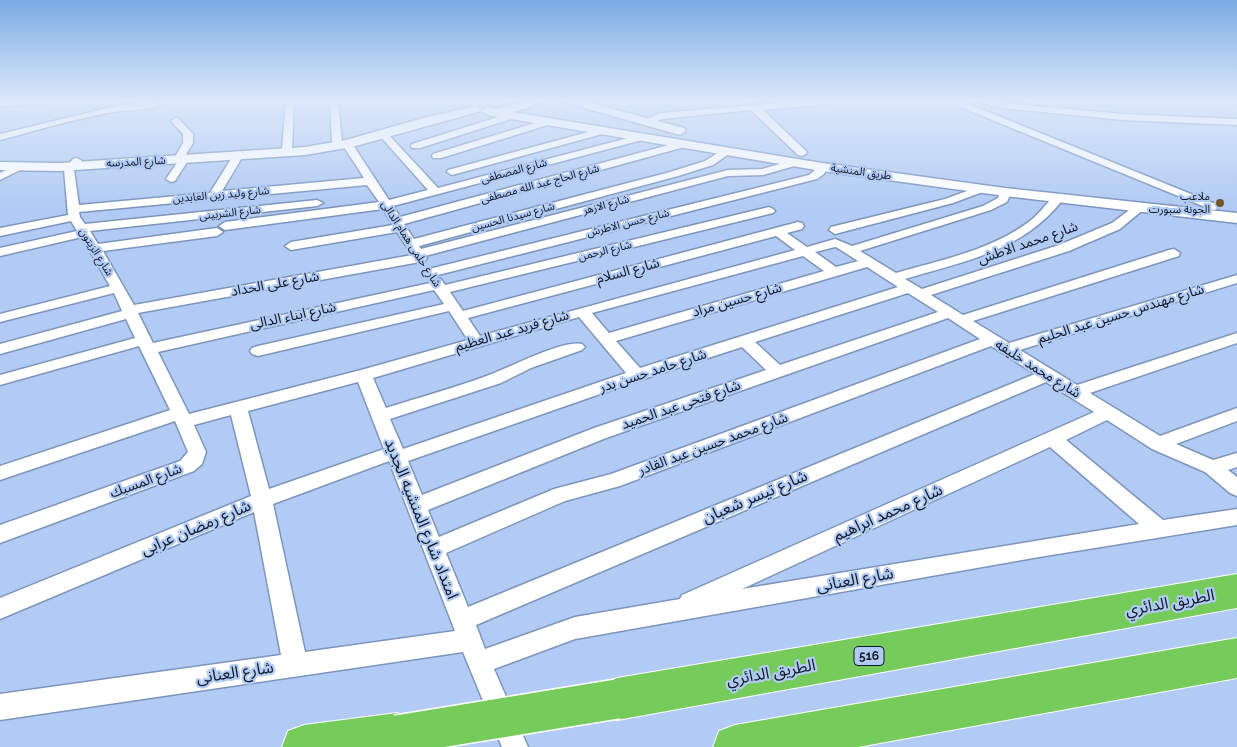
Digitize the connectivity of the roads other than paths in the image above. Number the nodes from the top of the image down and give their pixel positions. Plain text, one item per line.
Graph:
1 (188, 136) edge
2 (288, 136) edge
3 (341, 136) edge
4 (364, 136) edge
5 (375, 136) edge
6 (385, 136) edge
7 (448, 136) edge
8 (492, 136) edge
9 (584, 136) edge
10 (630, 136) edge
11 (709, 136) edge
12 (779, 136) edge
13 (1039, 136) edge
14 (642, 138) junction
15 (342, 143) junction
16 (684, 144) junction
17 (416, 146) dead end
18 (287, 149) junction
19 (728, 151) junction
20 (238, 156) junction
21 (437, 156) dead end
22 (183, 157) junction
23 (0, 158) edge
24 (798, 158) junction
25 (74, 164) junction
26 (0, 166) edge
27 (18, 167) junction
28 (822, 167) junction
29 (452, 172) dead end
30 (0, 177) edge
31 (171, 178) dead end
32 (370, 182) junction
33 (981, 189) junction
34 (435, 191) junction
35 (1005, 192) junction
36 (214, 196) junction
37 (1058, 198) junction
38 (382, 200) junction
39 (1140, 207) junction
40 (1214, 207) junction
41 (769, 211) dead end
42 (1237, 216) edge
43 (78, 222) junction
44 (398, 225) junction
45 (798, 226) dead end
46 (777, 231) junction
47 (0, 232) edge
48 (842, 241) junction
49 (291, 246) dead end
50 (96, 248) junction
51 (804, 250) junction
52 (0, 252) edge
53 (416, 252) junction
54 (1174, 254) dead end
55 (868, 262) junction
56 (834, 272) junction
57 (894, 278) junction
58 (1237, 278) edge
59 (436, 283) junction
60 (118, 288) junction
61 (915, 291) junction
62 (455, 311) junction
63 (582, 311) junction
64 (130, 312) junction
65 (955, 317) junction
66 (0, 318) edge
67 (1237, 338) edge
68 (606, 339) junction
69 (744, 341) junction
70 (477, 342) junction
71 (146, 344) junction
72 (999, 344) junction
73 (577, 347) dead end
74 (0, 349) edge
75 (258, 351) dead end
76 (778, 372) junction
77 (364, 375) junction
78 (637, 375) junction
79 (1048, 375) junction
80 (0, 380) edge
81 (1075, 392) junction
82 (238, 407) junction
83 (1108, 413) junction
84 (1237, 414) edge
85 (380, 416) junction
86 (182, 417) junction
87 (1052, 438) junction
88 (1158, 444) junction
89 (396, 455) junction
90 (1237, 460) edge
91 (1212, 467) junction
92 (0, 473) edge
93 (1237, 488) edge
94 (262, 500) junction
95 (416, 506) junction
96 (1237, 517) edge
97 (1160, 529) junction
98 (0, 534) edge
99 (433, 549) junction
100 (1230, 592) edge
101 (0, 609) edge
102 (668, 612) junction
103 (466, 630) junction
104 (1237, 658) edge
105 (479, 663) junction
106 (295, 664) junction
107 (0, 707) edge
108 (304, 747) edge
109 (515, 747) edge
110 (735, 747) edge

1 - 22 street
2 - 18 street
3 - 15 street
4 - 15 street, شارع المدرسه
5 - 15 street, شارع المدرسه
6 - 34 street
7 - 17 street
8 - 21 street
9 - 29 street
10 - 14 street, طريق المنشية
11 - 24 street, طريق المنشية
12 - 24 street
13 - 40 street
14 - 16 street, طريق المنشية
14 - 34 street, شارع المصطفى
15 - 18 street, شارع المدرسه
15 - 20 street, شارع المدرسه
15 - 32 street, شارع حلمى همام الدالى
16 - 19 street, طريق المنشية
16 - 44 street, شارع الحاج عبد الله مصطفى
18 - 22 street, شارع المدرسه
19 - 24 street, طريق المنشية
19 - 53 street, شارع سيدنا الحسين
20 - 22 street, شارع المدرسه
20 - 36 street
22 - 25 street, شارع المدرسه
22 - 31 street
23 - 25 street, شارع المدرسه
24 - 28 street, طريق المنشية
24 - 40 street, طريق المنشية
24 - 53 street, شارع الازهر
25 - 27 street, شارع المدرسه
25 - 43 street
26 - 27 street, شارع المدرسه
27 - 30 street
28 - 33 street, طريق المنشية
28 - 59 street, شارع حسن الاطرش
32 - 36 street, شارع وليد زين العابدين
32 - 38 street, شارع حلمى همام الدالى
33 - 35 street, طريق المنشية
33 - 48 street
34 - 38 street, شارع المصطفى
35 - 37 street, طريق المنشية
35 - 48 street, شارع فريد عبد العظيم
36 - 43 street, شارع وليد زين العابدين
37 - 39 street, طريق المنشية
37 - 57 street
38 - 43 street, شارع الشربينى
38 - 44 street, شارع حلمى همام الدالى
38 - 50 street
39 - 42 street, طريق المنشية
39 - 61 street, شارع محمد الاطش
40 - 42 street, طريق المنشية
41 - 59 street, شارع الرحمن
43 - 47 street
43 - 50 street, شارع الزيتون
43 - 52 street
44 - 49 street, شارع الحاج عبد الله مصطفى
44 - 53 street, شارع حلمى همام الدالى
45 - 46 street, شارع السلام
46 - 51 street
46 - 62 street, شارع السلام
48 - 51 street, شارع فريد عبد العظيم
48 - 55 street, شارع محمد خليفه
50 - 60 street, شارع الزيتون
51 - 56 street
51 - 63 street, شارع فريد عبد العظيم
53 - 59 street, شارع حلمى همام الدالى
53 - 64 street, شارع على الحداد
54 - 65 street, شارع فتحى عبد الحميد
55 - 56 street, شارع حسين مراد
55 - 57 street, شارع محمد خليفه
56 - 68 street, شارع حسين مراد
57 - 61 street, شارع محمد خليفه
58 - 72 street, شارع مهندس حسين عبد الحليم
59 - 62 street, شارع حلمى همام الدالى
59 - 71 street, شارع ابناء الدالى
60 - 64 street, شارع الزيتون
60 - 66 street
61 - 65 street, شارع محمد خليفه
61 - 69 street, شارع حامد حسن بدر
62 - 70 street, شارع حلمى همام الدالى
62 - 75 street, شارع السلام
63 - 68 street
63 - 70 street, شارع فريد عبد العظيم
64 - 71 street, شارع الزيتون
64 - 74 street, شارع على الحداد
65 - 72 street, شارع محمد خليفه
65 - 76 street, شارع فتحى عبد الحميد
67 - 81 street
68 - 78 street
69 - 76 street
69 - 78 street, شارع حامد حسن بدر
70 - 77 street, شارع فريد عبد العظيم
71 - 80 street, شارع ابناء الدالى
71 - 86 street, شارع المسبك
72 - 79 street, شارع محمد خليفه
72 - 99 street, شارع محمد حسين عبد القادر
73 - 85 street
76 - 95 street, شارع فتحى عبد الحميد
77 - 82 street, شارع فريد عبد العظيم
77 - 85 street, امتداد شارع المنشيه الجديد
78 - 89 street, شارع حامد حسن بدر
79 - 81 street, شارع محمد خليفه
79 - 103 street, شارع تيسر شعبان
81 - 83 street, شارع محمد خليفه
82 - 86 street, شارع فريد عبد العظيم
82 - 94 street
83 - 87 street, شارع محمد ابراهيم
83 - 88 street, شارع محمد خليفه
84 - 88 street
85 - 89 street, امتداد شارع المنشيه الجديد
86 - 92 street, شارع فريد عبد العظيم
86 - 98 street, شارع المسبك
87 - 97 street
87 - 102 street, شارع محمد ابراهيم
88 - 91 street, شارع محمد خليفه
89 - 94 street, شارع رمضان عرابى
89 - 95 street, امتداد شارع المنشيه الجديد
90 - 91 street
91 - 93 street, شارع محمد خليفه
94 - 101 street, شارع رمضان عرابى
94 - 106 street
95 - 99 street, امتداد شارع المنشيه الجديد
96 - 97 street, شارع العنانى
97 - 102 street, شارع العنانى
99 - 103 street, امتداد شارع المنشيه الجديد
100 - 108 highway, الطريق الدائري / 516, bridge
102 - 105 street, شارع العنانى
103 - 105 street, امتداد شارع المنشيه الجديد
103 - 106 street, شارع العنانى
104 - 110 highway
105 - 109 street
106 - 107 street, شارع العنانى

